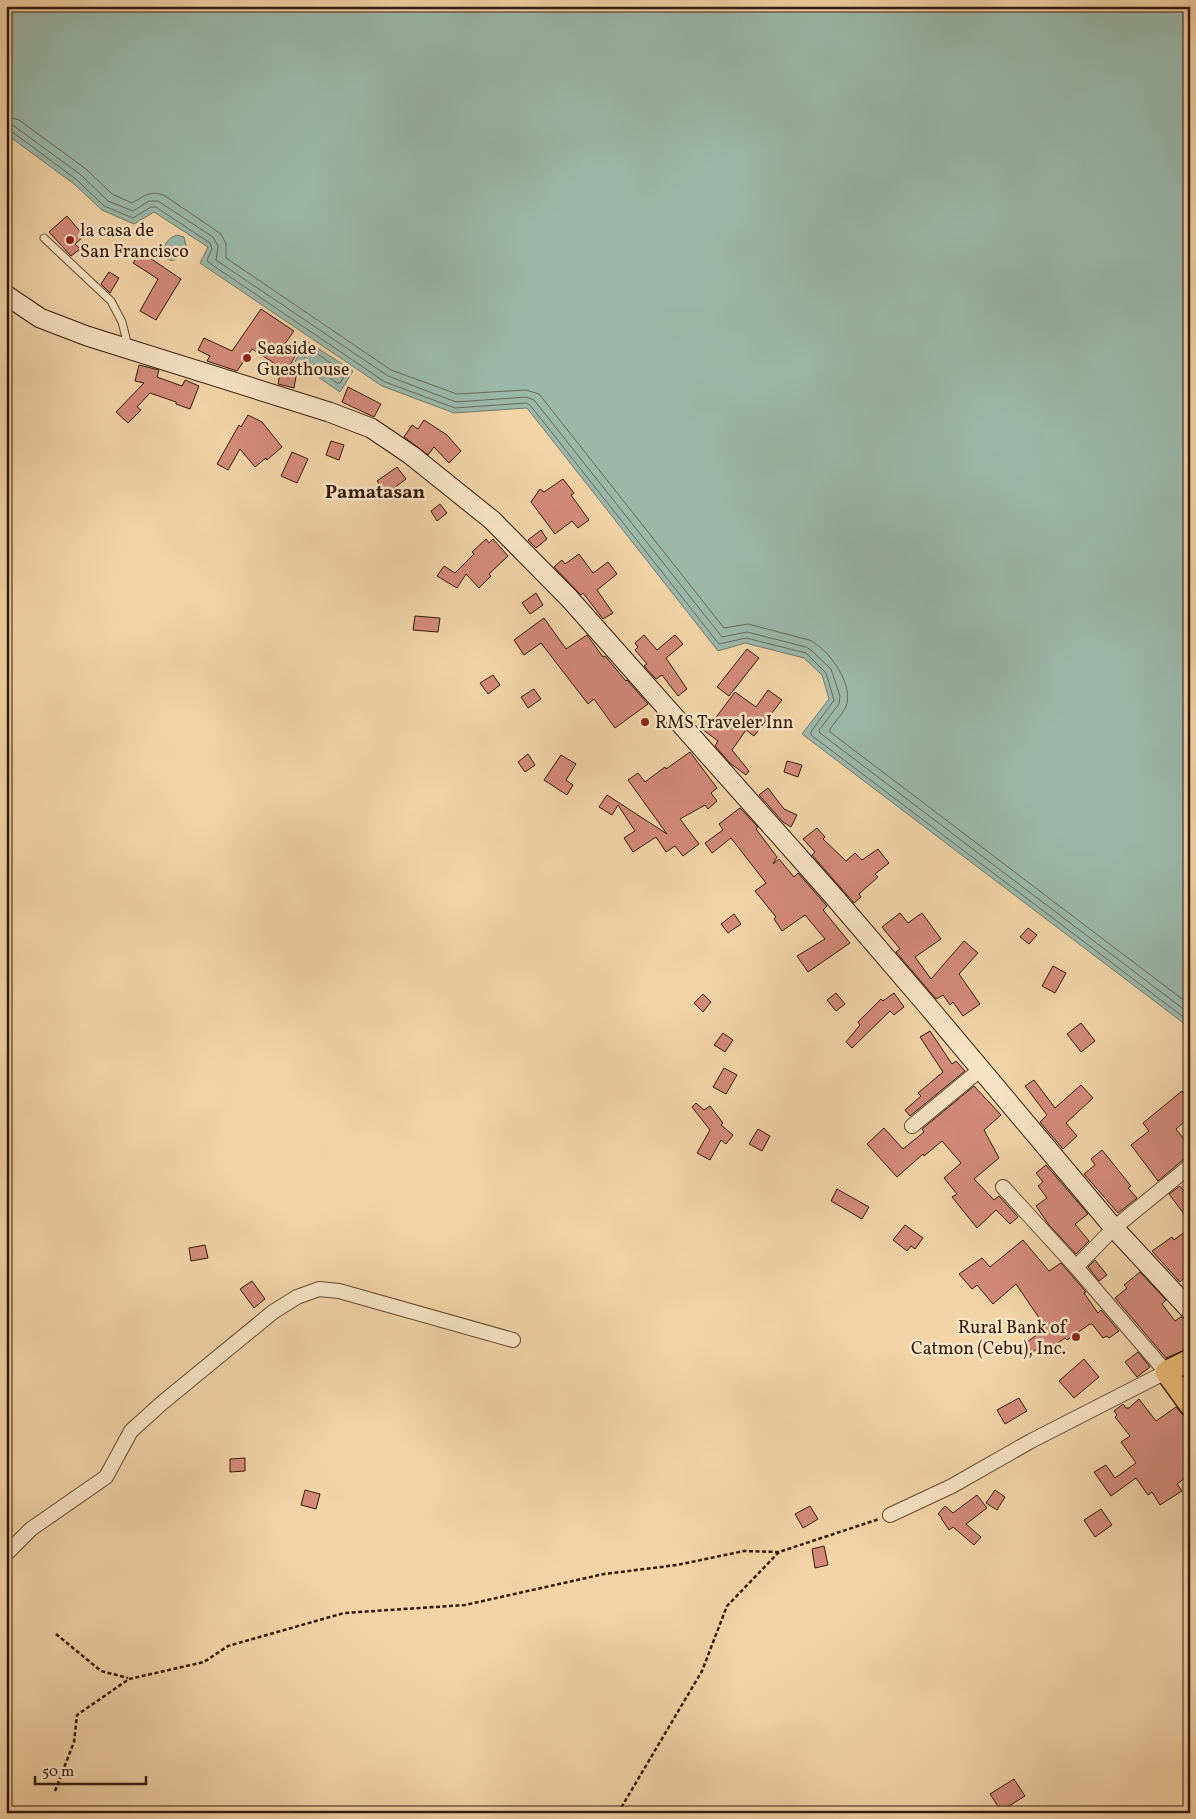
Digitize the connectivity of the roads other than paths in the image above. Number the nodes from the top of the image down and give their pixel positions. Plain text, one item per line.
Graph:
1 (44, 238) dead end
2 (6, 295) edge
3 (129, 349) junction
4 (981, 1069) junction
5 (912, 1126) dead end
6 (1190, 1166) edge
7 (1003, 1187) dead end
8 (1114, 1228) junction
9 (1076, 1267) junction
10 (1190, 1310) edge
11 (513, 1340) dead end
12 (1190, 1360) edge
13 (1166, 1372) junction
14 (1190, 1405) edge
15 (890, 1515) road end
16 (6, 1554) edge

1 - 3 lane
2 - 3 main road
3 - 4 main road
4 - 5 street
4 - 8 main road
6 - 8 street
7 - 9 street
8 - 9 street
8 - 10 main road
9 - 13 street
11 - 16 street
12 - 13 main road
13 - 14 main road
13 - 15 street

